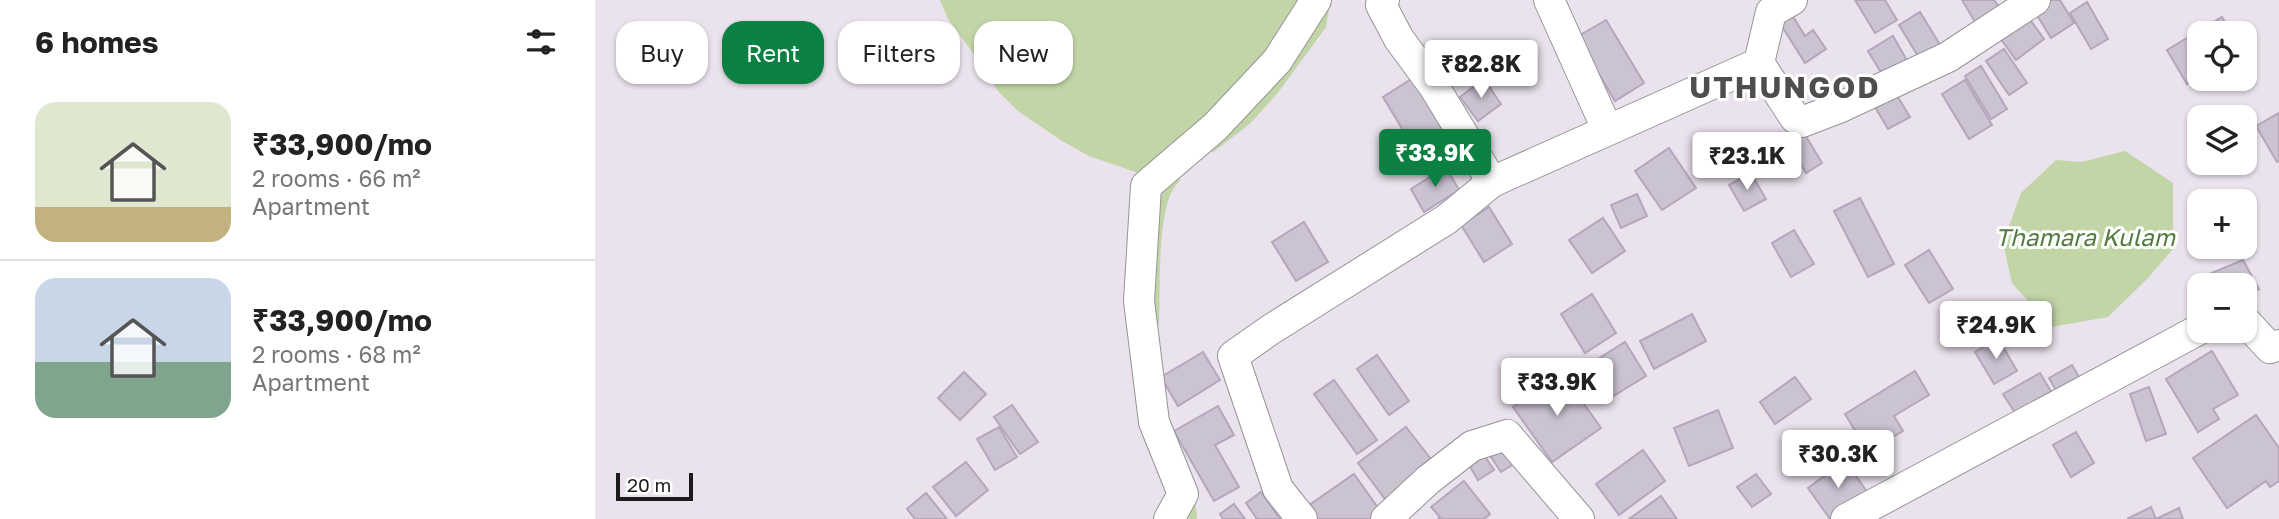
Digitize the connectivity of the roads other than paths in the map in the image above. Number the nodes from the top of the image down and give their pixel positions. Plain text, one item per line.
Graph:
1 (1317, 0) edge
2 (1549, 0) edge
3 (1793, 0) edge
4 (2035, 0) edge
5 (1377, 2) edge
6 (1759, 63) junction
7 (1607, 129) junction
8 (1492, 182) junction
9 (2257, 334) edge
10 (2187, 336) edge
11 (2279, 345) edge
12 (1170, 519) edge
13 (1302, 519) edge
14 (1386, 519) edge
15 (1579, 519) edge
16 (1846, 519) edge

1 - 12 street
2 - 7 street
3 - 6 street
4 - 6 street
5 - 8 street
6 - 7 street
7 - 8 street
8 - 13 street
9 - 11 street
10 - 16 street
14 - 15 street

